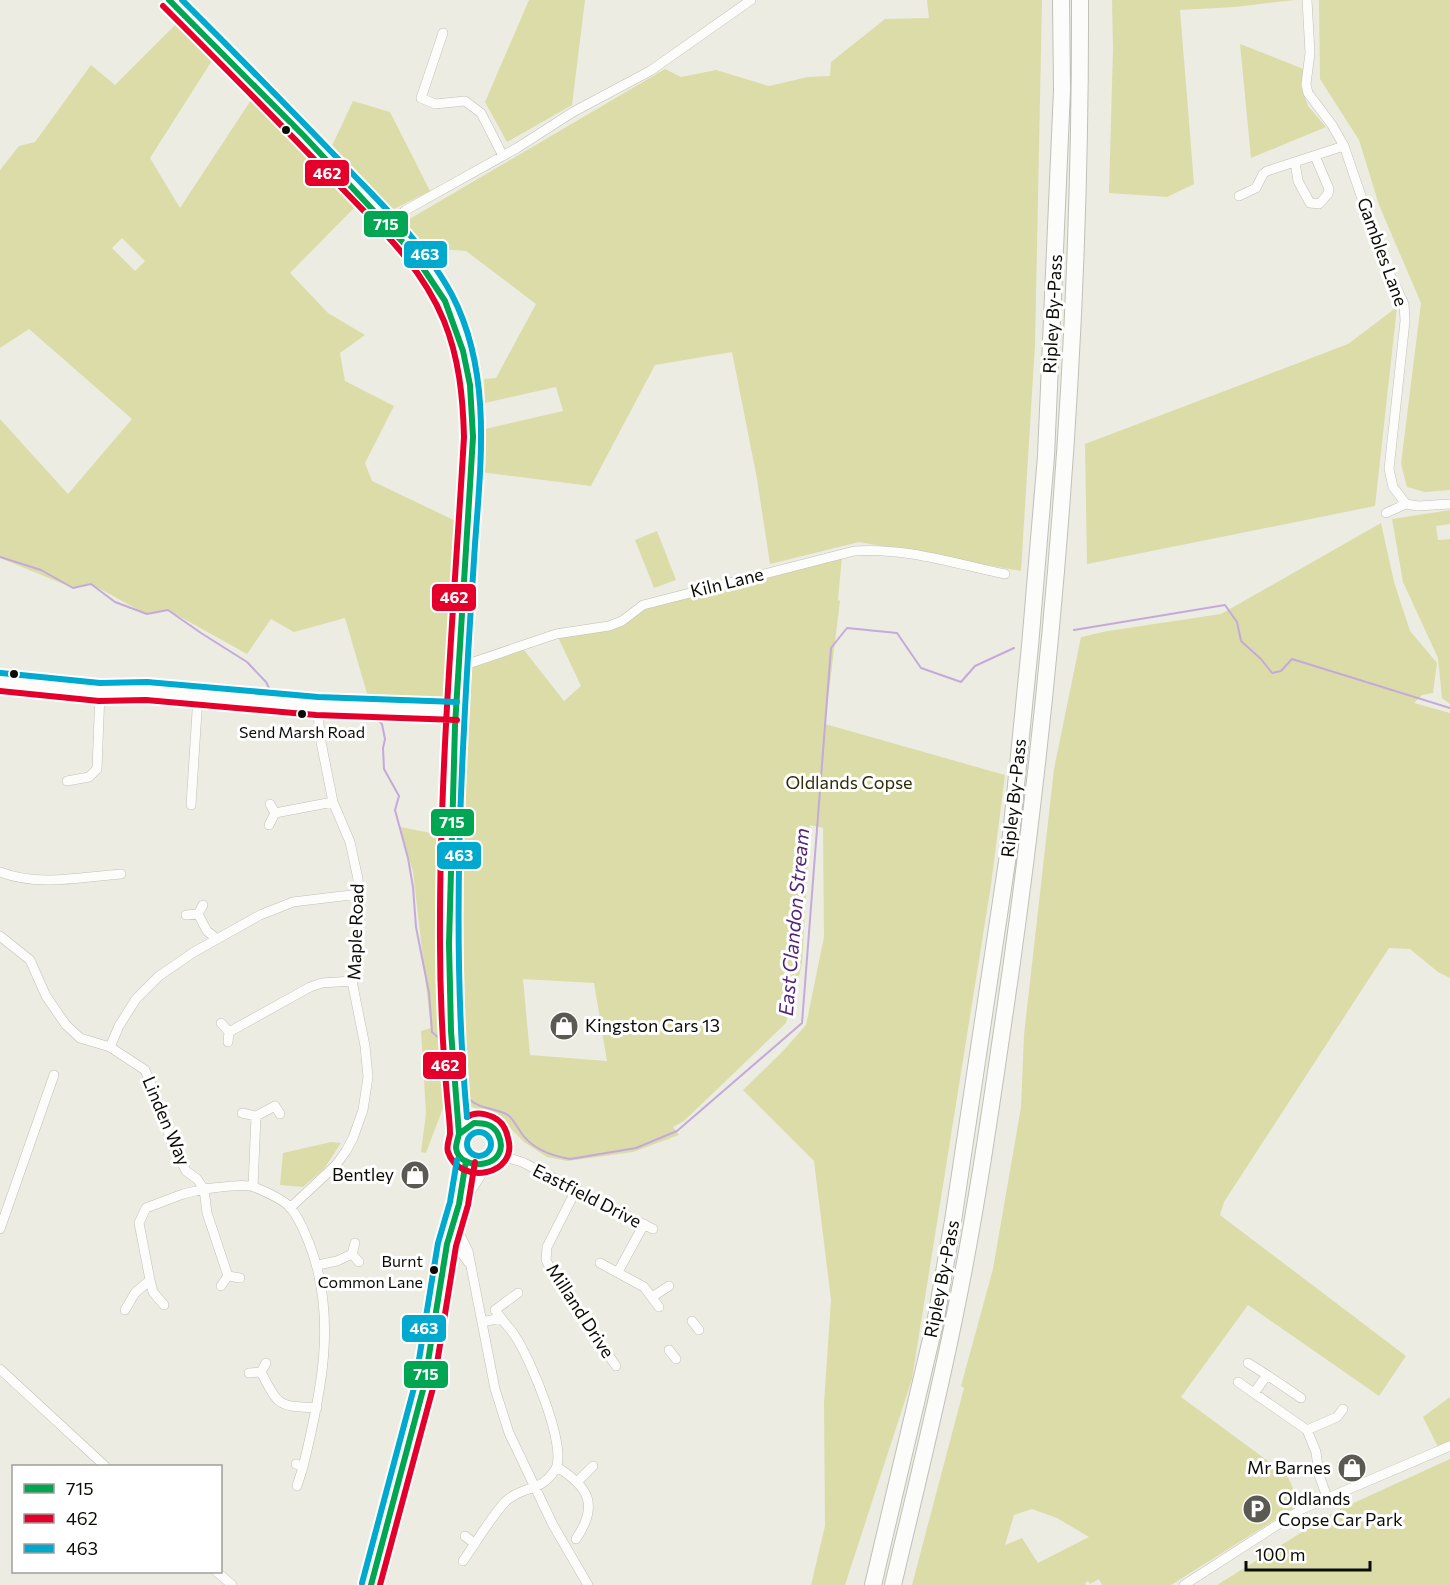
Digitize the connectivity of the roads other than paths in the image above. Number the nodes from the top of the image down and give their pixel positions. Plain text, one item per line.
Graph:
1 (169, 0) edge
2 (751, 0) edge
3 (1061, 0) edge
4 (1080, 0) edge
5 (1307, 0) edge
6 (443, 33) dead end
7 (1344, 146) junction
8 (503, 156) junction
9 (1315, 156) junction
10 (1295, 162) junction
11 (1239, 196) dead end
12 (388, 224) junction
13 (1406, 504) junction
14 (1450, 504) edge
15 (1386, 513) dead end
16 (1005, 574) dead end
17 (459, 667) junction
18 (0, 682) edge
19 (100, 692) junction
20 (198, 696) junction
21 (317, 706) junction
22 (457, 711) junction
23 (67, 781) dead end
24 (333, 802) junction
25 (191, 805) dead end
26 (269, 825) dead end
27 (0, 872) edge
28 (121, 874) dead end
29 (359, 894) junction
30 (186, 915) dead end
31 (0, 936) edge
32 (217, 939) junction
33 (352, 981) junction
34 (221, 1023) dead end
35 (110, 1047) junction
36 (54, 1076) dead end
37 (455, 1094) junction
38 (242, 1113) dead end
39 (280, 1114) dead end
40 (256, 1116) junction
41 (480, 1122) junction
42 (459, 1134) junction
43 (500, 1149) junction
44 (466, 1161) junction
45 (485, 1164) junction
46 (254, 1187) junction
47 (204, 1189) junction
48 (576, 1190) junction
49 (459, 1204) junction
50 (290, 1208) junction
51 (451, 1227) junction
52 (0, 1229) edge
53 (355, 1243) dead end
54 (447, 1244) junction
55 (600, 1263) dead end
56 (318, 1265) junction
57 (470, 1267) junction
58 (618, 1272) junction
59 (228, 1276) junction
60 (240, 1278) dead end
61 (150, 1280) junction
62 (221, 1286) dead end
63 (669, 1286) dead end
64 (518, 1293) dead end
65 (652, 1297) junction
66 (164, 1305) dead end
67 (659, 1307) dead end
68 (125, 1310) dead end
69 (501, 1318) junction
70 (693, 1321) dead end
71 (482, 1322) junction
72 (699, 1330) dead end
73 (669, 1350) dead end
74 (676, 1359) dead end
75 (1248, 1362) dead end
76 (616, 1366) dead end
77 (0, 1369) edge
78 (249, 1373) dead end
79 (1267, 1375) junction
80 (1238, 1382) dead end
81 (1254, 1393) junction
82 (1301, 1398) dead end
83 (317, 1408) junction
84 (1343, 1409) dead end
85 (1307, 1430) junction
86 (1450, 1446) edge
87 (103, 1465) edge
88 (593, 1466) dead end
89 (557, 1467) junction
90 (578, 1481) junction
91 (297, 1486) dead end
92 (535, 1488) junction
93 (1327, 1497) junction
94 (465, 1536) dead end
95 (576, 1539) dead end
96 (475, 1544) junction
97 (463, 1561) dead end
98 (218, 1573) edge
99 (232, 1585) edge
100 (371, 1585) edge
101 (588, 1585) edge
102 (873, 1585) edge
103 (893, 1585) edge
104 (1184, 1585) edge

1 - 12 main road
2 - 8 street
3 - 102 highway, Ripley By-Pass
4 - 103 highway, Ripley By-Pass
5 - 7 street, Gambles Lane
6 - 8 street
7 - 9 street
7 - 13 street, Gambles Lane
8 - 12 street
9 - 10 street
9 - 10 street
10 - 11 street
12 - 17 main road
13 - 14 street
13 - 15 street
16 - 17 street, Kiln Lane
17 - 22 main road
18 - 19 main road
19 - 20 main road
19 - 23 street
20 - 21 main road
20 - 25 street
21 - 22 main road
21 - 24 street, Maple Road
22 - 37 main road
24 - 26 street
24 - 29 street, Maple Road
27 - 28 street
29 - 32 street
29 - 33 street, Maple Road
30 - 32 street
31 - 35 street, Linden Way
32 - 35 street
33 - 34 street
33 - 50 street, Maple Road
35 - 47 street, Linden Way
36 - 52 street
37 - 41 main road
37 - 42 main road
38 - 40 street
39 - 40 street
40 - 46 street
41 - 42 main road
41 - 43 main road
42 - 44 main road
43 - 45 main road
43 - 48 street, Eastfield Drive
44 - 45 main road
44 - 49 main road
45 - 49 main road
46 - 47 street
46 - 50 street
47 - 59 street
47 - 61 street
48 - 58 street, Eastfield Drive
48 - 76 street, Milland Drive
49 - 51 main road
50 - 56 street
51 - 54 main road
51 - 57 street
53 - 56 street
54 - 57 street
54 - 100 main road
55 - 58 street
56 - 83 street
57 - 71 street
58 - 65 street
59 - 60 street
59 - 62 street
61 - 66 street
61 - 68 street
63 - 65 street
64 - 69 street
65 - 67 street
69 - 71 street
69 - 89 street
70 - 72 street
71 - 92 street
73 - 74 street
75 - 79 street
77 - 87 street
78 - 83 street
79 - 81 street
79 - 82 street
80 - 81 street
81 - 85 street
83 - 91 street
84 - 85 street
85 - 93 street
86 - 93 street
88 - 90 street
89 - 90 street
89 - 92 street
90 - 95 street
92 - 96 street
92 - 101 street
93 - 104 street
94 - 96 street
96 - 97 street
98 - 99 street

